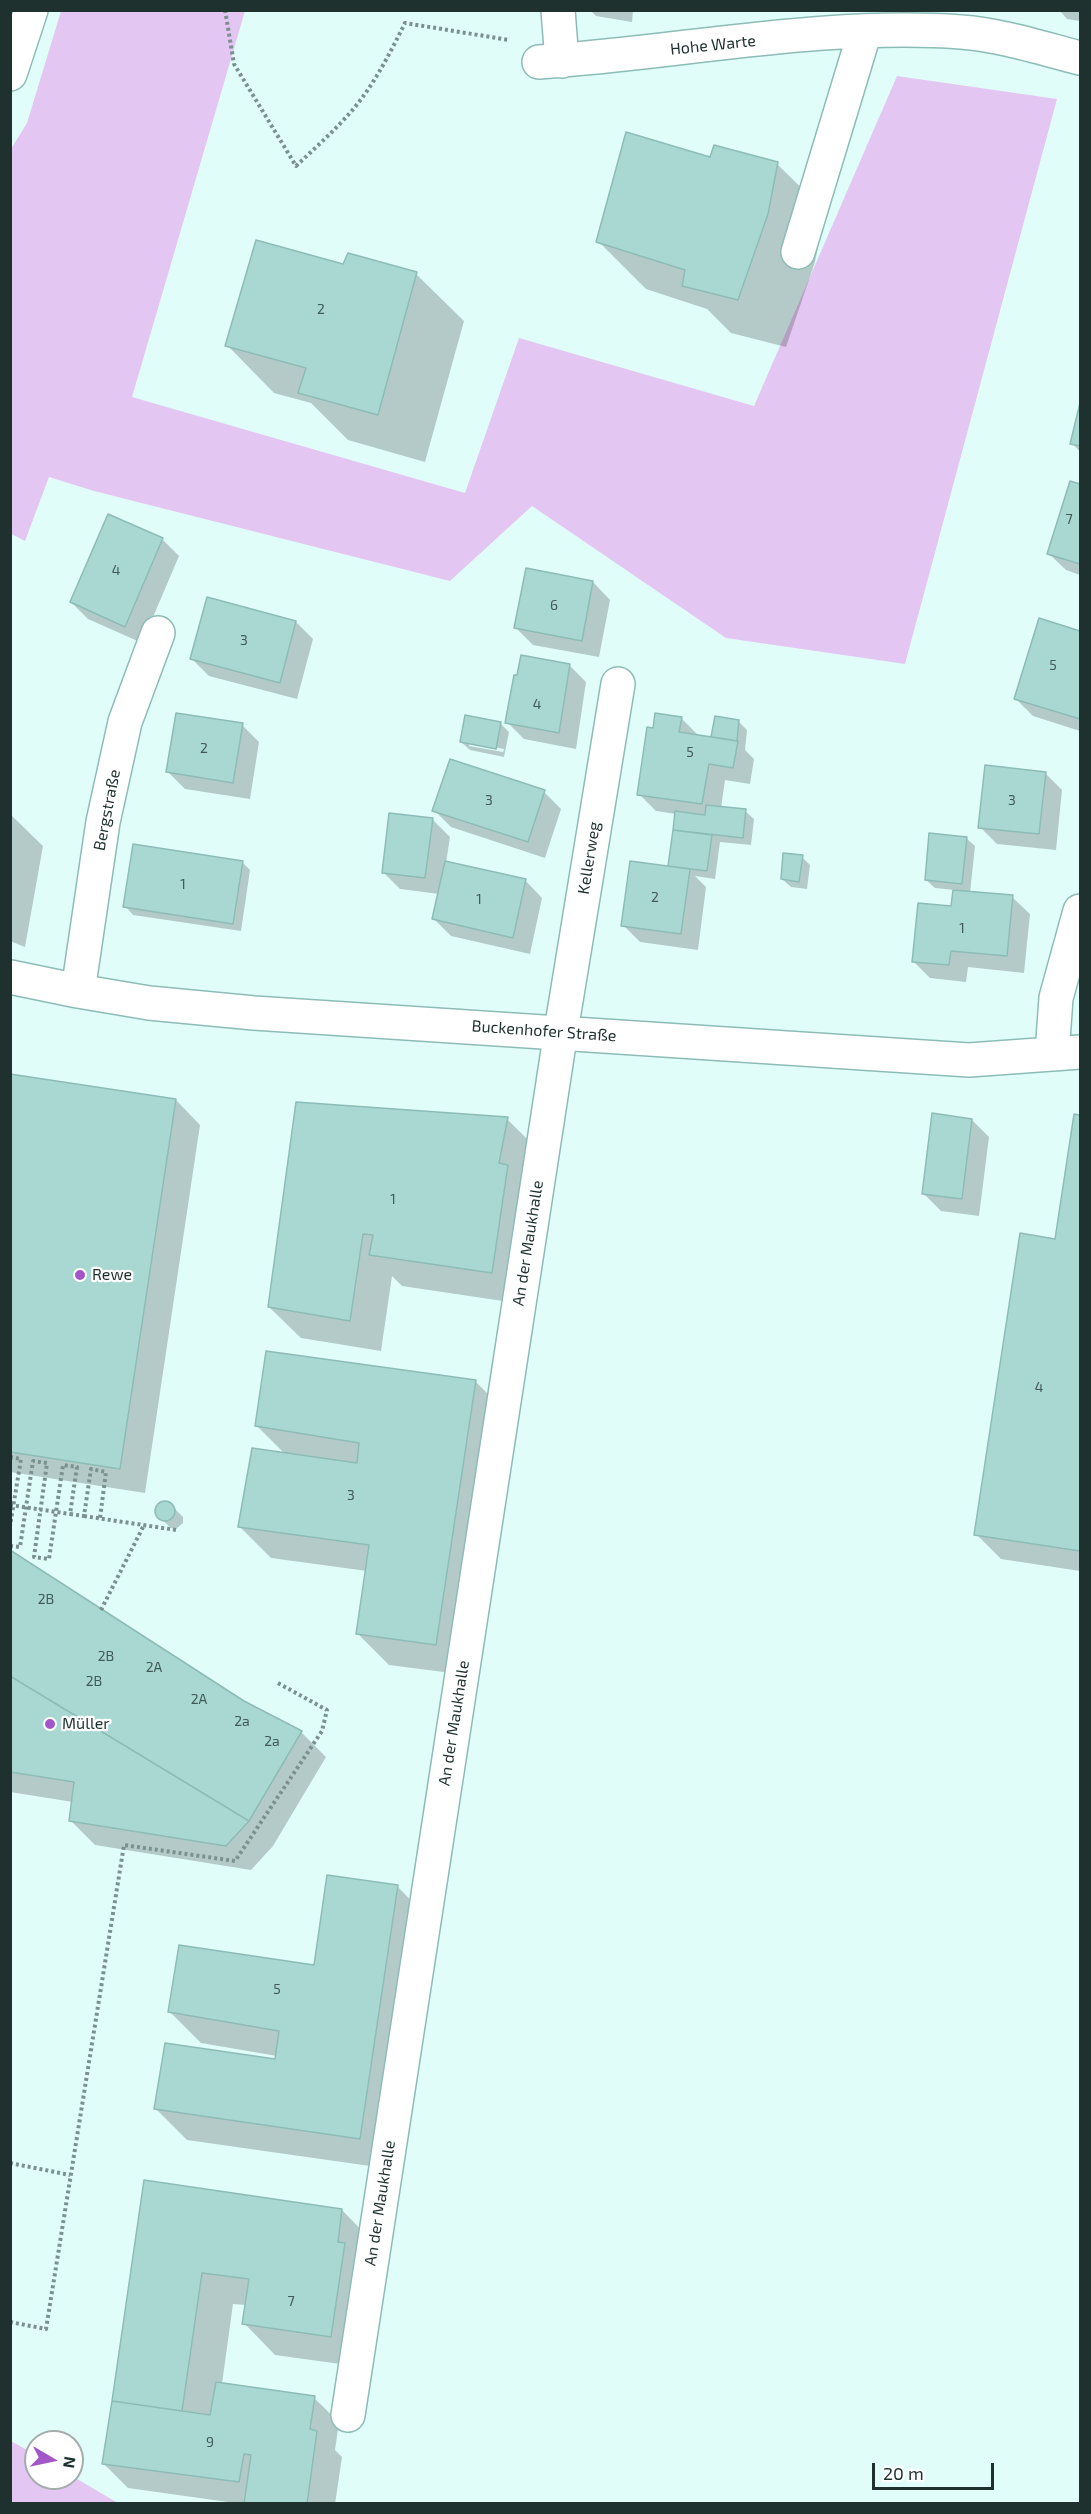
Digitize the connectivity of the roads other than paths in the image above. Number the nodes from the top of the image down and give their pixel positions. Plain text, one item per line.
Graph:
1 (31, 10) edge
2 (865, 31) junction
3 (555, 44) edge
4 (1080, 58) edge
5 (10, 74) edge
6 (798, 252) dead end
7 (158, 633) dead end
8 (618, 684) dead end
9 (1080, 911) edge
10 (10, 977) edge
11 (78, 991) junction
12 (561, 1031) junction
13 (1066, 1053) edge
14 (348, 2415) dead end

1 - 5 street
2 - 3 street, Hohe Warte
2 - 4 street, Hohe Warte
2 - 6 street
7 - 11 street, Bergstraße
8 - 12 street, Kellerweg
9 - 13 street
10 - 11 street, Buckenhofer Straße
11 - 12 street, Buckenhofer Straße
12 - 13 street, Buckenhofer Straße
12 - 14 street, An der Maukhalle

